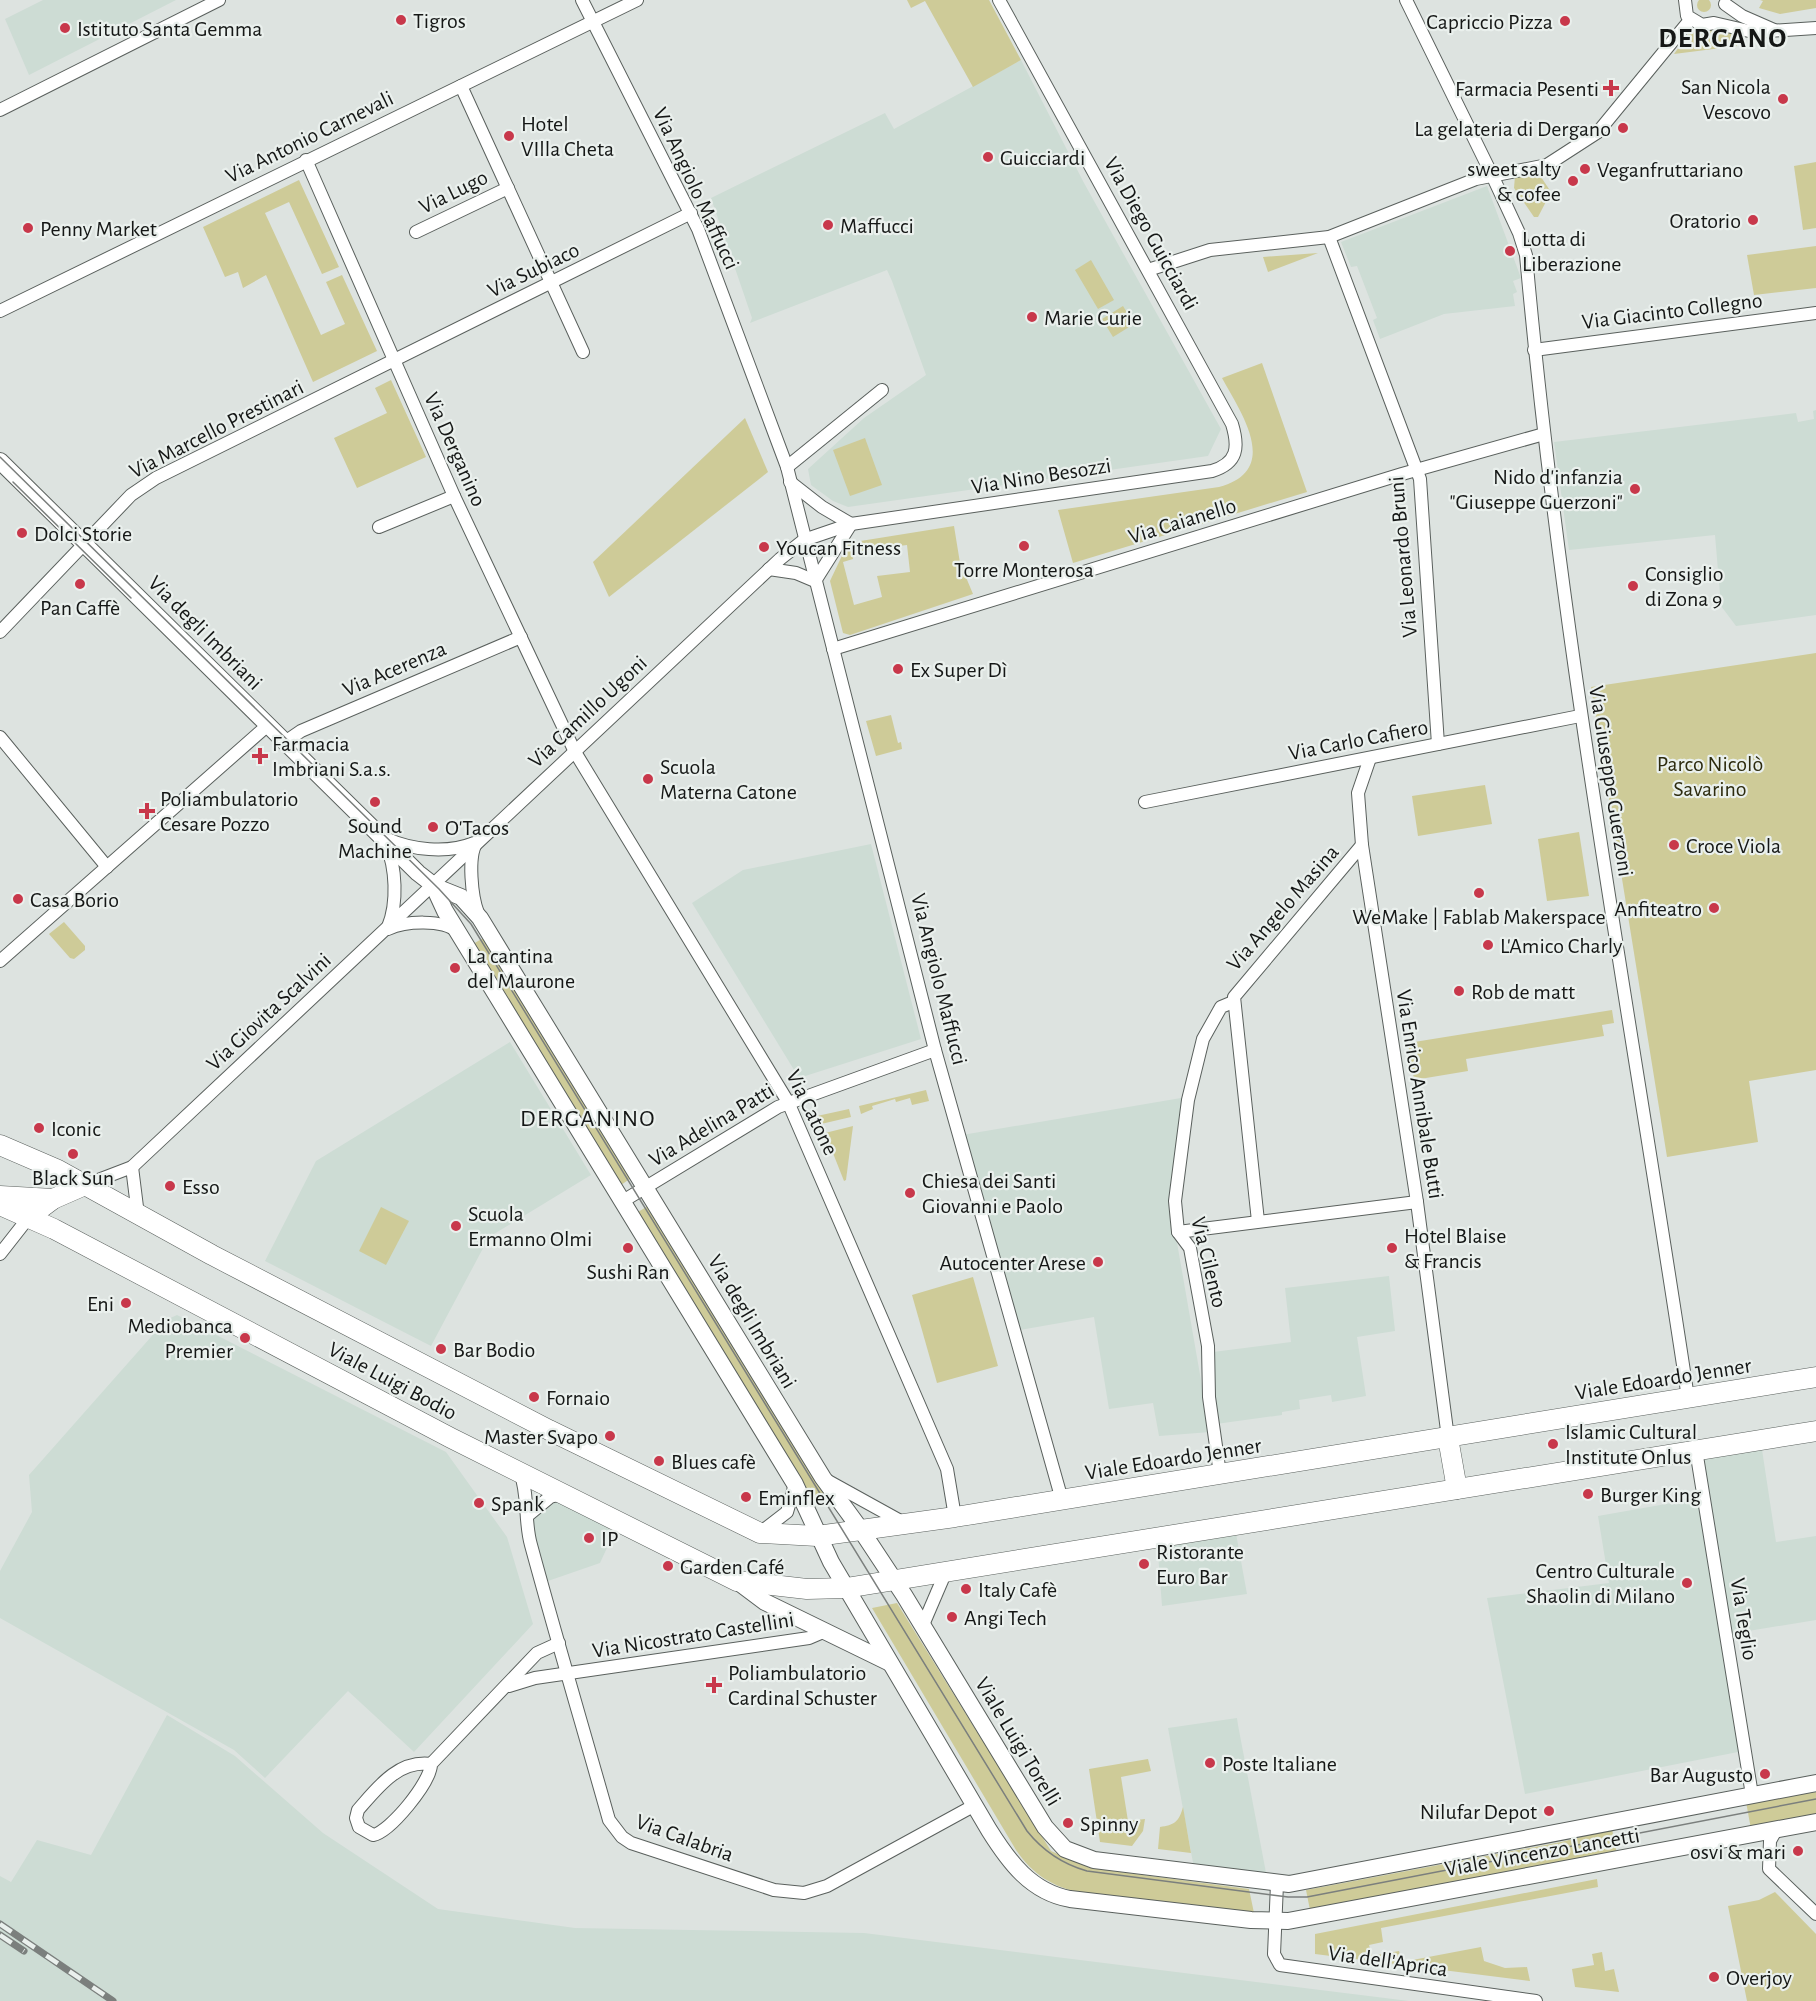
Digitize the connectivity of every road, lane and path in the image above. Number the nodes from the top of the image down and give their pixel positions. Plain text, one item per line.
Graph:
1 (219, 0) edge
2 (582, 0) edge
3 (637, 0) edge
4 (999, 0) edge
5 (1406, 0) edge
6 (1685, 0) edge
7 (1725, 2) edge
8 (1690, 20) junction
9 (594, 21) junction
10 (1714, 23) junction
11 (1816, 28) edge
12 (1776, 30) junction
13 (461, 86) junction
14 (0, 110) edge
15 (306, 160) junction
16 (1492, 175) junction
17 (508, 188) junction
18 (690, 213) junction
19 (416, 232) dead end
20 (1329, 237) junction
21 (1148, 270) junction
22 (552, 282) junction
23 (0, 311) edge
24 (1816, 313) edge
25 (1534, 350) junction
26 (583, 352) dead end
27 (393, 361) junction
28 (882, 390) dead end
29 (1544, 434) junction
30 (1233, 458) joint
31 (1, 462) edge
32 (787, 467) junction
33 (1416, 470) junction
34 (790, 482) junction
35 (454, 496) junction
36 (851, 524) junction
37 (379, 527) dead end
38 (804, 540) junction
39 (84, 543) junction
40 (769, 569) junction
41 (815, 581) junction
42 (0, 632) edge
43 (521, 637) junction
44 (833, 649) junction
45 (1580, 716) junction
46 (268, 725) junction
47 (0, 738) edge
48 (285, 742) junction
49 (1438, 744) junction
50 (575, 753) junction
51 (1370, 758) junction
52 (1145, 802) dead end
53 (376, 831) junction
54 (480, 839) junction
55 (1362, 845) junction
56 (107, 867) junction
57 (433, 885) junction
58 (483, 922) junction
59 (384, 931) junction
60 (459, 934) junction
61 (0, 961) edge
62 (1233, 999) junction
63 (935, 1050) junction
64 (788, 1102) junction
65 (0, 1145) edge
66 (132, 1167) junction
67 (85, 1185) junction
68 (645, 1188) junction
69 (0, 1196) edge
70 (54, 1199) junction
71 (624, 1202) junction
72 (1417, 1202) junction
73 (0, 1205) edge
74 (138, 1215) junction
75 (29, 1217) junction
76 (1257, 1221) junction
77 (1178, 1232) junction
78 (0, 1254) edge
79 (1816, 1377) edge
80 (1688, 1398) junction
81 (1816, 1431) edge
82 (1448, 1438) junction
83 (1696, 1450) junction
84 (520, 1472) junction
85 (1220, 1474) junction
86 (823, 1478) junction
87 (795, 1484) junction
88 (1457, 1489) junction
89 (561, 1494) junction
90 (1062, 1500) junction
91 (527, 1516) junction
92 (955, 1517) junction
93 (906, 1524) junction
94 (861, 1530) junction
95 (760, 1533) junction
96 (817, 1536) junction
97 (948, 1569) junction
98 (893, 1579) junction
99 (737, 1581) junction
100 (846, 1587) junction
101 (923, 1625) junction
102 (823, 1632) junction
103 (559, 1643) junction
104 (888, 1662) junction
105 (568, 1674) junction
106 (507, 1686) junction
107 (431, 1764) junction
108 (1816, 1783) edge
109 (1752, 1795) junction
110 (975, 1805) junction
111 (1816, 1822) edge
112 (1776, 1830) junction
113 (1094, 1860) joint
114 (1277, 1884) junction
115 (1816, 1914) edge
116 (1275, 1921) junction
117 (1536, 2001) edge

1 - 14 street
2 - 9 street, Via Angiolo Maffucci
3 - 9 street, Via Antonio Carnevali
4 - 21 street, Via Diego Guicciardi
5 - 16 street, Via Giuseppe Guerzoni
6 - 8 street
7 - 10 street
7 - 12 street
8 - 10 street
8 - 16 street
9 - 13 street, Via Antonio Carnevali
9 - 18 street, Via Angiolo Maffucci
10 - 12 street
11 - 12 street
13 - 15 street, Via Antonio Carnevali
13 - 17 street
15 - 23 street, Via Antonio Carnevali
15 - 27 street, Via Derganino
16 - 20 street
16 - 25 street, Via Giuseppe Guerzoni
17 - 19 street, Via Lugo
17 - 22 street
18 - 22 street, Via Subiaco
18 - 32 street, Via Angiolo Maffucci
20 - 21 street
20 - 33 street, Via Leonardo Bruni
21 - 30 street, Via Diego Guicciardi
22 - 26 street
22 - 27 street, Via Subiaco
24 - 25 street, Via Giacinto Collegno
25 - 29 street, Via Giuseppe Guerzoni
27 - 35 street, Via Derganino
27 - 39 street, Via Marcello Prestinari
28 - 32 street
29 - 33 street, Via Caianello
29 - 45 street, Via Giuseppe Guerzoni
30 - 36 street, Via Nino Besozzi
31 - 39 main road, Via degli Imbriani
32 - 34 street, Via Angiolo Maffucci
33 - 44 street, Via Caianello
33 - 49 street, Via Leonardo Bruni
34 - 36 street
34 - 38 street, Via Angiolo Maffucci
35 - 37 street
35 - 43 street, Via Derganino
36 - 38 street, Via Nino Besozzi
36 - 41 street
38 - 40 street, Via Camillo Ugoni
38 - 41 street, Via Angiolo Maffucci
39 - 42 street, Via Marcello Prestinari
39 - 46 main road, Via degli Imbriani
40 - 41 street
40 - 50 street, Via Camillo Ugoni
41 - 44 street, Via Angiolo Maffucci
43 - 48 street, Via Acerenza
43 - 50 street, Via Derganino
44 - 63 street, Via Angiolo Maffucci
45 - 49 street, Via Carlo Cafiero
45 - 80 street, Via Giuseppe Guerzoni
46 - 48 main road, Via degli Imbriani
46 - 56 street
47 - 56 street
48 - 53 main road, Via degli Imbriani
49 - 51 street, Via Carlo Cafiero
50 - 54 street, Via Camillo Ugoni
50 - 64 street, Via Catone
51 - 52 street, Via Carlo Cafiero
51 - 55 street, Via Enrico Annibale Butti
53 - 54 street, Via degli Imbriani
53 - 57 main road, Via degli Imbriani
53 - 59 street, Via degli Imbriani
54 - 57 street, Via Camillo Ugoni
54 - 58 street, Via degli Imbriani
55 - 62 street, Via Angelo Masina
55 - 72 street, Via Enrico Annibale Butti
56 - 61 street
57 - 58 main road, Via degli Imbriani
57 - 59 street, Via Giovita Scalvini
57 - 60 main road, Via degli Imbriani
58 - 68 main road, Via degli Imbriani
59 - 60 street
59 - 66 street, Via Giovita Scalvini
60 - 71 main road, Via degli Imbriani
62 - 76 street
62 - 77 street, Via Cilento
63 - 64 street, Via Adelina Patti
63 - 90 street, Via Angiolo Maffucci
64 - 68 street, Via Adelina Patti
64 - 92 street, Via Catone
65 - 67 main road, Viale Luigi Bodio
66 - 67 street, Via Giovita Scalvini
66 - 74 street
67 - 70 main road
67 - 74 main road, Viale Luigi Bodio
68 - 71 street
68 - 86 main road, Via degli Imbriani
69 - 70 main road
70 - 75 main road
71 - 87 main road, Via degli Imbriani
72 - 76 street
72 - 82 street, Via Enrico Annibale Butti
73 - 75 main road, Viale Luigi Bodio
74 - 95 main road, Viale Luigi Bodio
75 - 78 street
75 - 84 main road, Viale Luigi Bodio
76 - 77 street
77 - 85 street, Via Cilento
79 - 80 main road, Viale Edoardo Jenner
80 - 82 main road, Viale Edoardo Jenner
81 - 83 main road
82 - 85 main road, Viale Edoardo Jenner
82 - 88 main road
83 - 88 main road
83 - 109 street, Via Teglio
84 - 89 main road, Viale Luigi Bodio
84 - 91 street, Via Calabria
85 - 90 main road, Viale Edoardo Jenner
86 - 93 street
86 - 94 main road, Via degli Imbriani
87 - 95 street
87 - 96 main road, Via degli Imbriani
88 - 97 main road
89 - 91 street
89 - 99 main road, Viale Luigi Bodio
90 - 92 main road, Viale Edoardo Jenner
91 - 103 street, Via Calabria
92 - 93 main road, Viale Edoardo Jenner
93 - 94 main road, Viale Edoardo Jenner
94 - 96 main road, Viale Edoardo Jenner
94 - 98 main road, Viale Luigi Torelli
95 - 96 main road, Viale Edoardo Jenner
96 - 100 main road, Via degli Imbriani
97 - 98 main road, Viale Luigi Bodio
97 - 101 street
98 - 100 main road, Viale Luigi Bodio
98 - 101 main road, Viale Luigi Torelli
99 - 100 main road, Viale Luigi Bodio
99 - 102 main road
100 - 104 main road, Via degli Imbriani
101 - 113 main road, Viale Luigi Torelli
102 - 104 main road
102 - 105 street, Via Nicostrato Castellini
103 - 105 street, Via Calabria
103 - 106 street
104 - 110 main road
105 - 106 street, Via Nicostrato Castellini
105 - 110 street, Via Calabria
106 - 107 street
107 - 107 street
108 - 109 main road, Viale Vincenzo Lancetti
109 - 114 main road, Viale Vincenzo Lancetti
110 - 116 main road, Viale Vincenzo Lancetti
111 - 112 main road, Viale Vincenzo Lancetti
112 - 115 street
112 - 116 main road, Viale Vincenzo Lancetti
113 - 114 main road, Viale Vincenzo Lancetti
114 - 116 street
116 - 117 street, Via dell'Aprica

